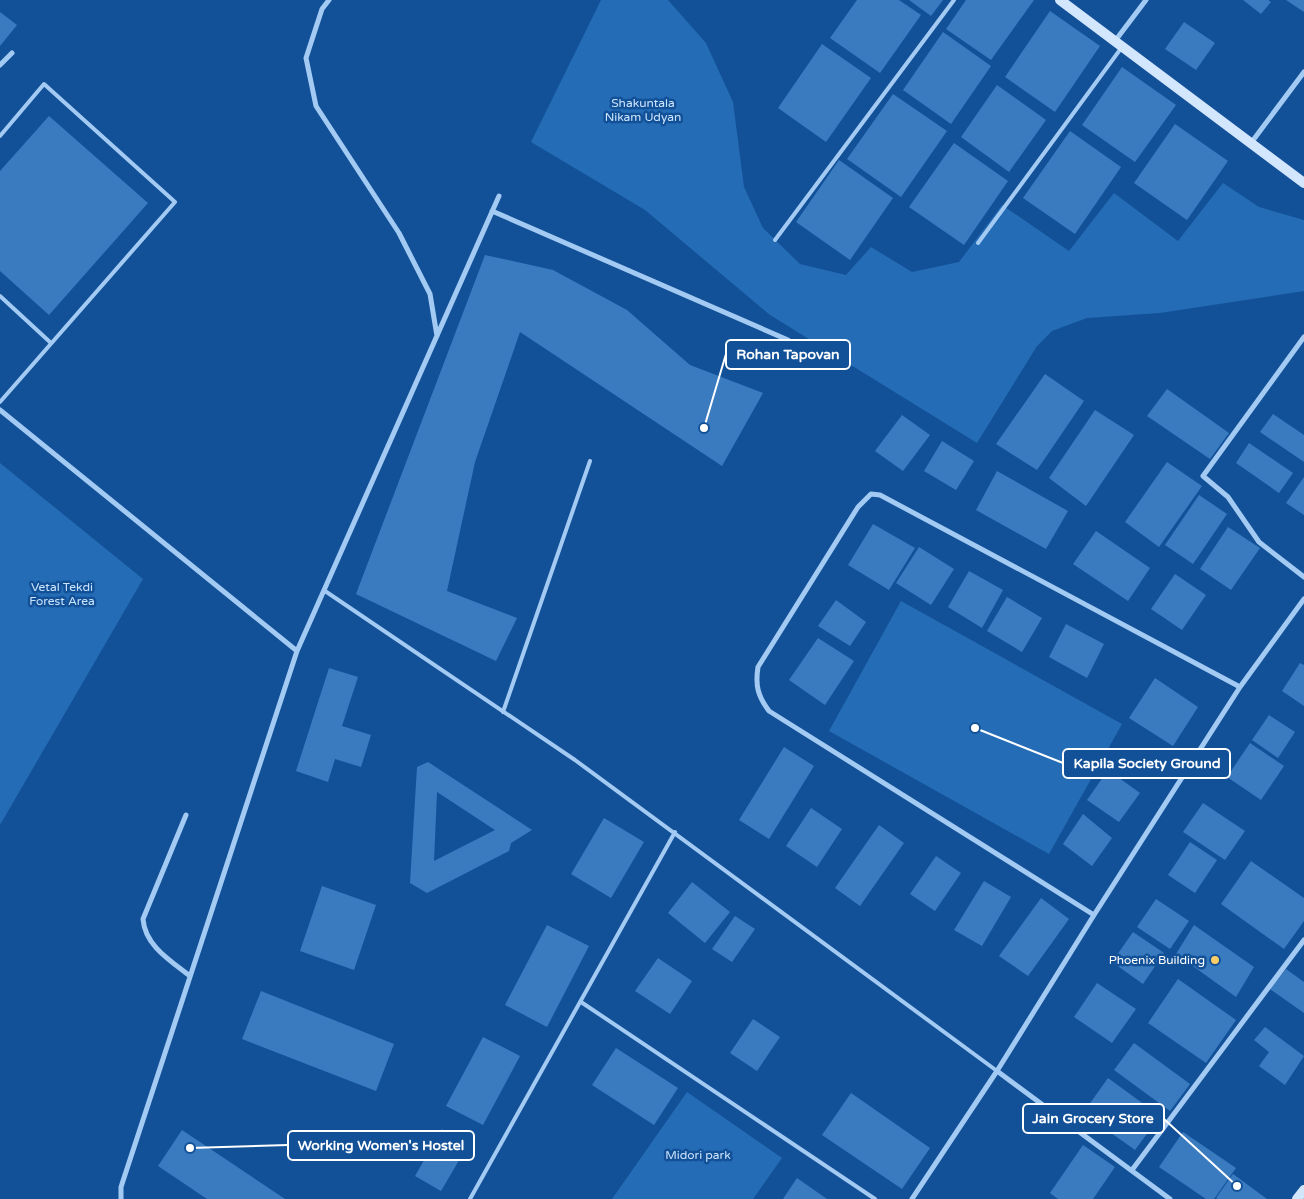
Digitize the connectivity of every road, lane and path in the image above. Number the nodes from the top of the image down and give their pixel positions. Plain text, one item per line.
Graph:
1 (329, 0) edge
2 (954, 0) edge
3 (1060, 0) edge
4 (1146, 0) edge
5 (1119, 44) junction
6 (12, 53) dead end
7 (0, 65) edge
8 (1304, 72) edge
9 (0, 136) edge
10 (1251, 144) junction
11 (1304, 183) edge
12 (499, 196) dead end
13 (492, 211) junction
14 (775, 240) dead end
15 (978, 243) dead end
16 (0, 296) edge
17 (437, 337) junction
18 (1304, 337) edge
19 (788, 340) dead end
20 (52, 343) junction
21 (0, 402) edge
22 (0, 410) edge
23 (590, 461) dead end
24 (1304, 576) edge
25 (324, 591) junction
26 (1304, 599) edge
27 (298, 651) junction
28 (1240, 687) junction
29 (503, 712) junction
30 (186, 816) dead end
31 (675, 832) junction
32 (1094, 915) junction
33 (1304, 940) edge
34 (190, 976) junction
35 (581, 1002) junction
36 (998, 1071) junction
37 (1132, 1170) junction
38 (1304, 1190) edge
39 (121, 1199) edge
40 (471, 1199) edge
41 (875, 1199) edge
42 (912, 1199) edge
43 (1170, 1199) edge
44 (1297, 1199) edge

1 - 17 street
2 - 14 lane
3 - 5 street
4 - 5 street
5 - 10 street
5 - 15 lane
6 - 7 street
8 - 10 street
9 - 20 lane
10 - 11 street
12 - 13 street
13 - 17 street
13 - 19 street
16 - 20 lane
17 - 25 street
18 - 24 street
20 - 21 lane
22 - 27 street
23 - 29 lane
25 - 27 street
25 - 29 lane
26 - 28 street
27 - 34 street
28 - 32 street
28 - 32 street
29 - 31 lane
30 - 34 street
31 - 35 lane
31 - 36 lane
32 - 36 street
33 - 37 street
34 - 39 street
35 - 40 lane
35 - 41 lane
36 - 37 street
36 - 42 street
37 - 43 street
38 - 44 street

